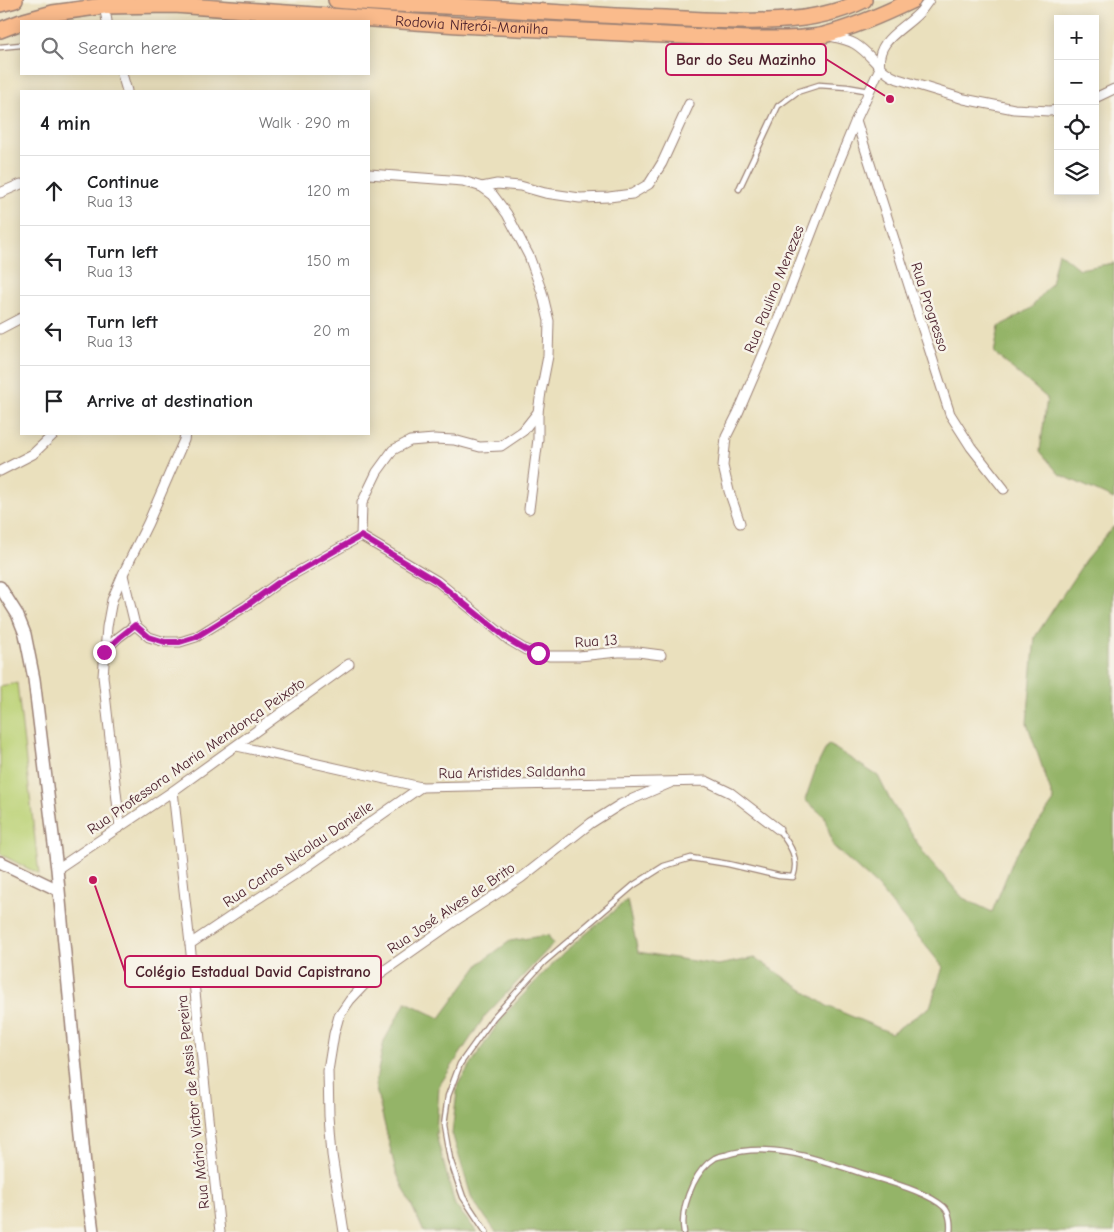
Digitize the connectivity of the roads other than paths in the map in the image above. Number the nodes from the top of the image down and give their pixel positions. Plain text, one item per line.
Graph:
1 (16, 0) edge
2 (336, 0) edge
3 (864, 0) edge
4 (913, 0) edge
5 (929, 0) edge
6 (354, 1) edge
7 (467, 3) edge
8 (0, 4) edge
9 (104, 6) junction
10 (30, 20) edge
11 (107, 20) edge
12 (20, 23) edge
13 (0, 30) edge
14 (822, 35) junction
15 (20, 45) edge
16 (0, 47) edge
17 (880, 68) junction
18 (122, 75) edge
19 (1114, 89) edge
20 (127, 90) edge
21 (870, 91) junction
22 (1099, 96) edge
23 (689, 104) dead end
24 (1054, 110) edge
25 (856, 120) junction
26 (370, 174) edge
27 (20, 184) edge
28 (482, 187) junction
29 (738, 189) dead end
30 (0, 193) edge
31 (20, 319) edge
32 (0, 329) edge
33 (538, 412) junction
34 (53, 435) edge
35 (185, 435) edge
36 (0, 471) edge
37 (1004, 490) dead end
38 (529, 508) dead end
39 (740, 523) dead end
40 (361, 536) junction
41 (123, 574) junction
42 (0, 587) edge
43 (135, 625) junction
44 (104, 652) junction
45 (661, 655) dead end
46 (350, 664) dead end
47 (237, 746) junction
48 (670, 783) junction
49 (421, 787) junction
50 (172, 791) junction
51 (120, 827) junction
52 (778, 829) joint
53 (0, 862) edge
54 (57, 869) junction
55 (58, 890) junction
56 (190, 944) junction
57 (93, 1232) edge
58 (220, 1232) edge
59 (344, 1232) edge
60 (486, 1232) edge
61 (684, 1232) edge
62 (950, 1232) edge

1 - 8 highway
2 - 6 highway, Rodovia Niterói-Manilha
3 - 7 highway, Rodovia Niterói-Manilha
4 - 14 highway, Rodovia Niterói-Manilha
5 - 17 street, Rua Paulino Menezes
6 - 7 highway, Rodovia Niterói-Manilha
9 - 10 highway, Rodovia Niterói-Manilha
9 - 11 street
9 - 14 highway, Rodovia Niterói-Manilha
12 - 13 highway, Rodovia Niterói-Manilha
14 - 17 street
15 - 16 lane
17 - 21 street, Rua Paulino Menezes
17 - 24 street
18 - 20 street
19 - 22 street
21 - 25 street, Rua Paulino Menezes
21 - 29 lane
23 - 28 street
25 - 37 street, Rua Progresso
25 - 39 street, Rua Paulino Menezes
26 - 28 street
27 - 30 street
28 - 33 street
31 - 32 street
33 - 38 street
33 - 40 street
34 - 36 street
35 - 41 street
40 - 43 street
40 - 45 street, Rua 13
41 - 43 street
41 - 44 street
42 - 54 street
43 - 44 street
44 - 51 street
46 - 47 street, Rua Professora Maria Mendonça Peixoto
47 - 49 street, Rua Aristides Saldanha
47 - 50 street, Rua Professora Maria Mendonça Peixoto
48 - 49 street, Rua Aristides Saldanha
48 - 52 street, Rua Aristides Saldanha
48 - 59 street, Rua José Alves de Brito
49 - 56 street, Rua Carlos Nicolau Danielle
50 - 51 street, Rua Professora Maria Mendonça Peixoto
50 - 56 street, Rua Mário Victor de Assis Pereira
51 - 54 street, Rua Professora Maria Mendonça Peixoto
52 - 60 lane
53 - 55 street
54 - 55 street
55 - 57 street
56 - 58 street, Rua Mário Victor de Assis Pereira
61 - 62 lane

